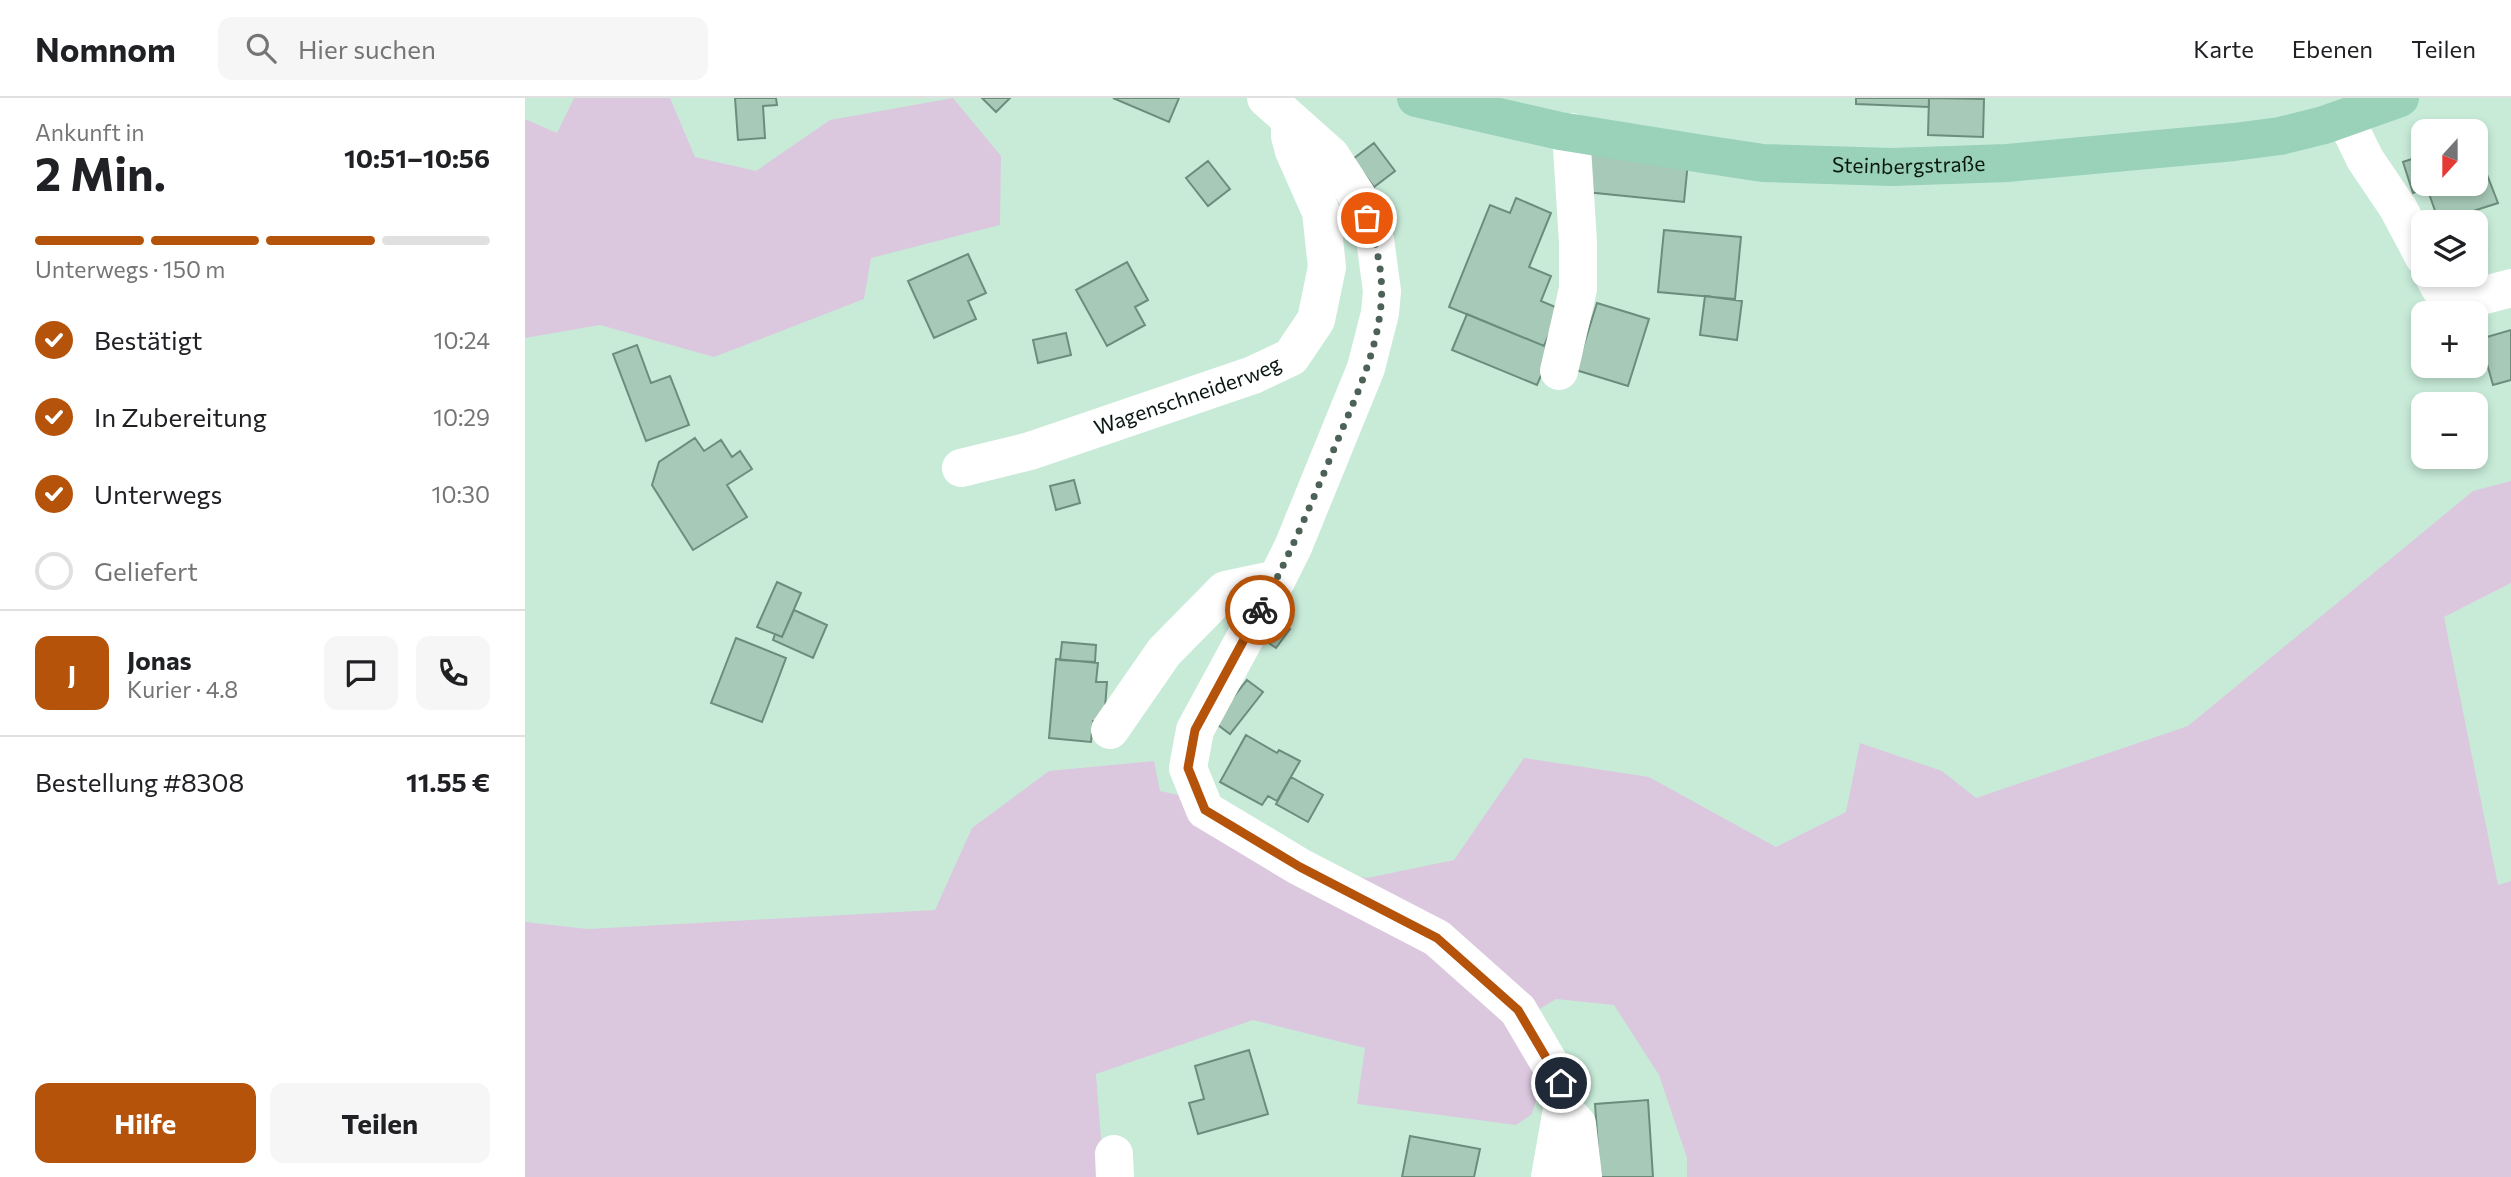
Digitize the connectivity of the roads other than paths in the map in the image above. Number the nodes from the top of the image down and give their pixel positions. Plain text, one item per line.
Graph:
1 (1416, 98) edge
2 (2400, 98) edge
3 (1278, 109) edge
4 (2345, 118) junction
5 (1571, 132) junction
6 (2411, 232) edge
7 (2439, 287) edge
8 (2511, 288) edge
9 (1559, 371) dead end
10 (961, 468) dead end
11 (1277, 579) junction
12 (1110, 730) dead end
13 (1562, 1109) junction
14 (1550, 1177) edge
15 (1583, 1177) edge

1 - 5 main road, Steinbergstraße
2 - 4 main road, Steinbergstraße
3 - 10 street, Wagenschneiderweg
3 - 11 street
4 - 5 main road, Steinbergstraße
4 - 6 street
5 - 9 street
7 - 8 street
11 - 12 street
11 - 13 street
13 - 14 street
13 - 15 street

